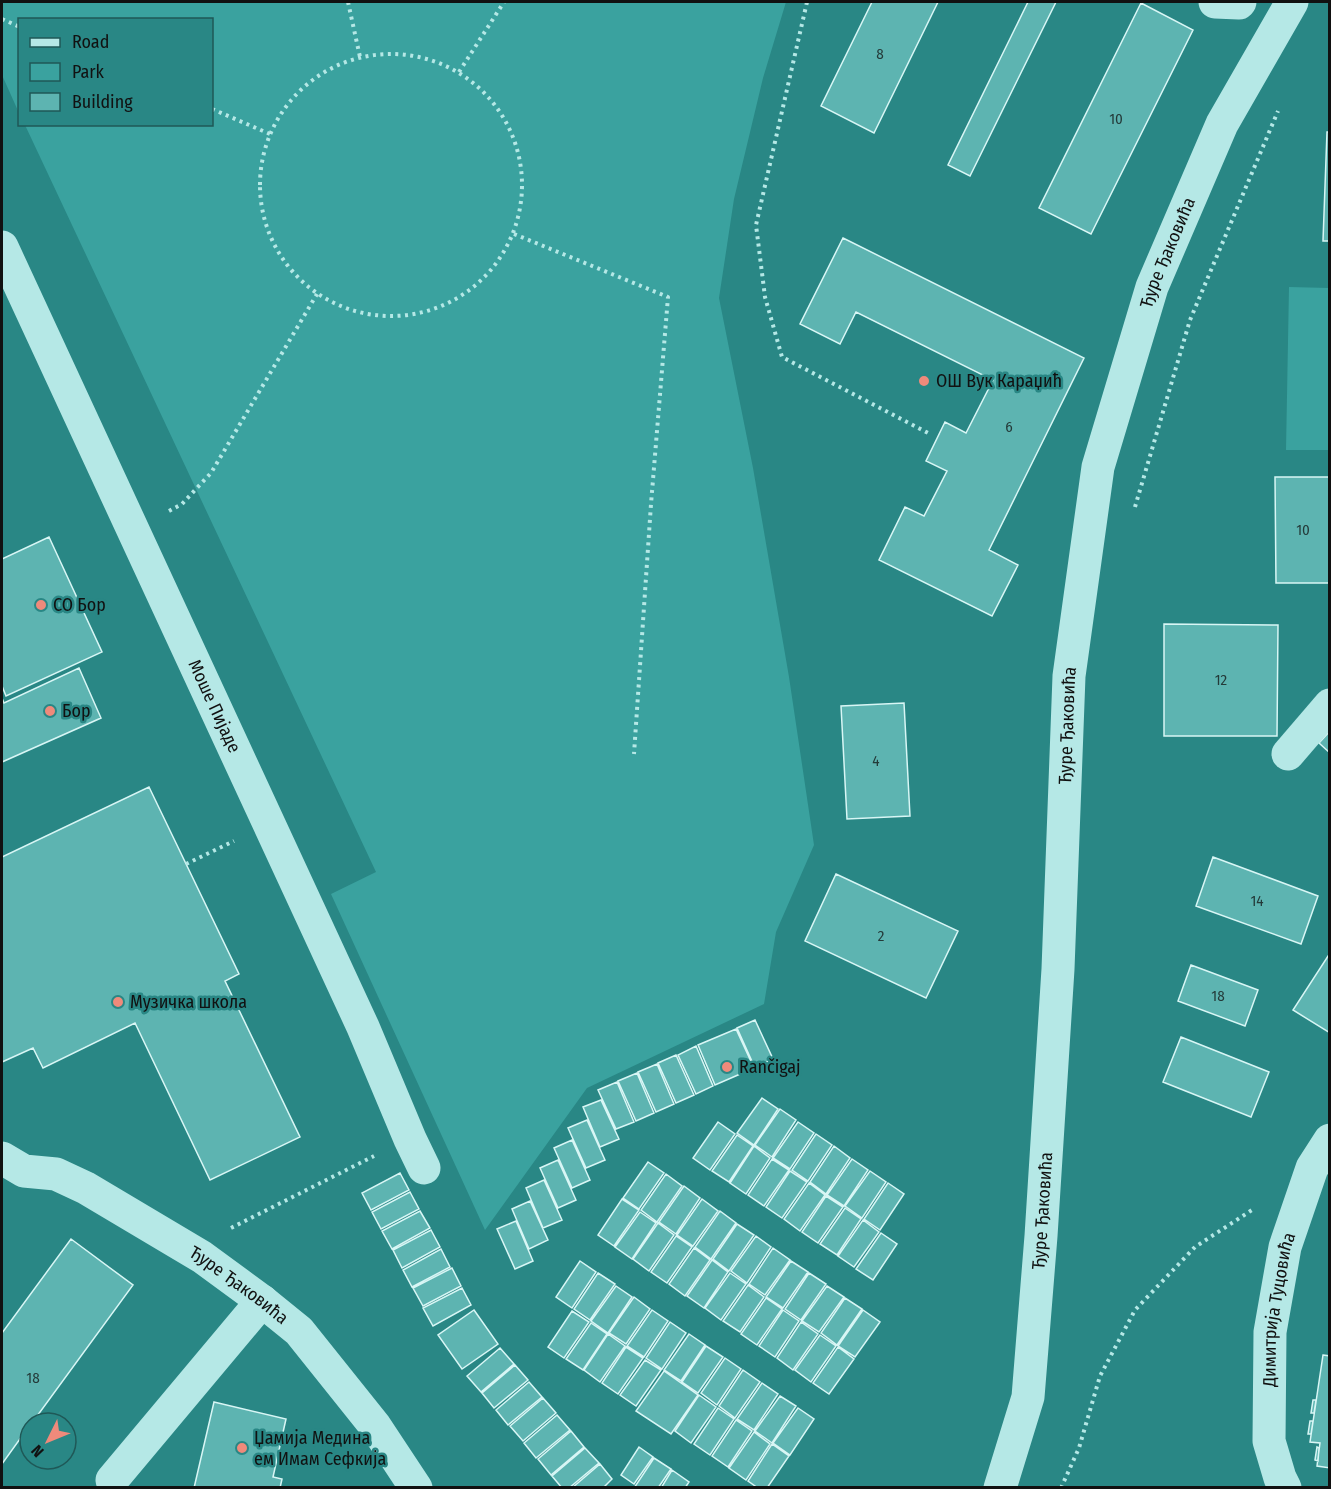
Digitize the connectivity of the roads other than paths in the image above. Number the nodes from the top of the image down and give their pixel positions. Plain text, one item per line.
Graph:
1 (1215, 2) edge
2 (1240, 2) edge
3 (1292, 2) edge
4 (2, 247) edge
5 (1329, 705) edge
6 (1288, 754) dead end
7 (1329, 1140) edge
8 (424, 1167) dead end
9 (9, 1168) edge
10 (262, 1301) junction
11 (112, 1480) dead end
12 (416, 1488) edge
13 (1000, 1488) edge
14 (1285, 1488) edge

1 - 2 street
3 - 13 street, Ђуре Ђаковића
4 - 8 street, Моше Пијаде
5 - 6 street
7 - 14 street, Димитрија Туцовића
9 - 10 street, Ђуре Ђаковића
10 - 11 street
10 - 12 street, Ђуре Ђаковића

